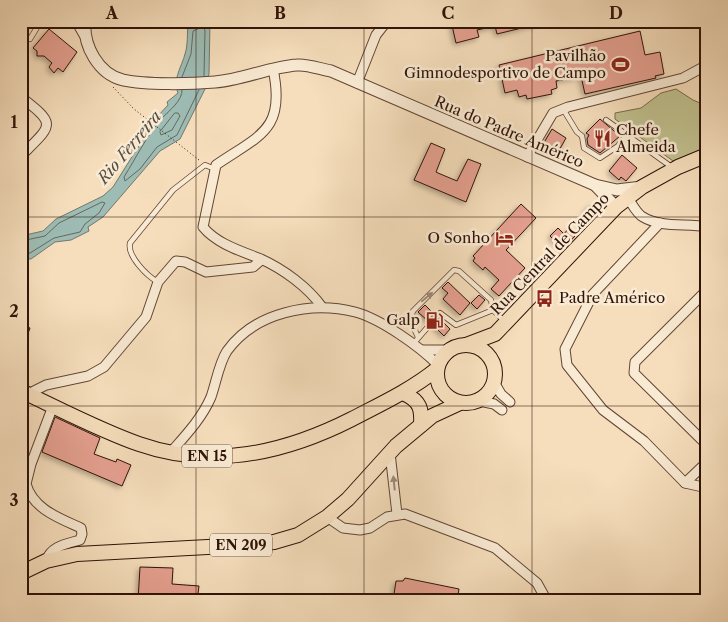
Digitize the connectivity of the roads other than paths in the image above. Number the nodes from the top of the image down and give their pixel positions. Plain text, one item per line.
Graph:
1 (41, 21) edge
2 (76, 21) edge
3 (85, 21) edge
4 (387, 21) edge
5 (84, 36) junction
6 (30, 39) dead end
7 (707, 65) edge
8 (273, 69) junction
9 (357, 83) junction
10 (21, 97) edge
11 (563, 109) junction
12 (606, 120) dead end
13 (627, 135) junction
14 (707, 155) edge
15 (21, 156) edge
16 (527, 156) junction
17 (215, 169) junction
18 (674, 169) junction
19 (595, 185) junction
20 (621, 199) junction
21 (660, 223) junction
22 (707, 227) edge
23 (261, 260) junction
24 (158, 282) junction
25 (707, 290) edge
26 (322, 307) junction
27 (493, 310) junction
28 (506, 322) junction
29 (495, 334) junction
30 (415, 341) junction
31 (466, 345) junction
32 (422, 350) junction
33 (450, 350) junction
34 (492, 361) junction
35 (437, 367) junction
36 (494, 382) junction
37 (440, 389) junction
38 (24, 393) edge
39 (399, 396) junction
40 (479, 401) junction
41 (510, 402) dead end
42 (460, 403) junction
43 (53, 406) junction
44 (502, 410) dead end
45 (426, 421) junction
46 (707, 445) edge
47 (171, 452) junction
48 (390, 453) junction
49 (707, 462) edge
50 (685, 483) junction
51 (707, 488) edge
52 (28, 491) junction
53 (21, 502) edge
54 (398, 514) junction
55 (327, 518) junction
56 (46, 561) junction
57 (23, 567) edge
58 (547, 601) edge

1 - 6 lane
2 - 5 street
3 - 5 street
4 - 9 street
5 - 8 street, Rua do Padre Américo
7 - 11 street
8 - 9 street, Rua do Padre Américo
8 - 17 street
9 - 16 street, Rua do Padre Américo
10 - 15 street
11 - 13 lane
11 - 16 street
12 - 13 lane
13 - 18 lane
14 - 18 main road, Rua Central de Campo
16 - 19 street, Rua do Padre Américo
17 - 23 street
17 - 24 lane
18 - 20 main road, Rua Central de Campo
19 - 20 street, Rua do Padre Américo
19 - 20 street, Rua do Padre Américo
20 - 21 street
20 - 28 main road, Rua Central de Campo
21 - 22 street
21 - 50 street
23 - 24 street
23 - 26 street
24 - 38 street
25 - 46 street
26 - 30 street
26 - 47 street
27 - 28 lane
27 - 30 lane
30 -> 27 lane
28 - 29 main road, Rua Central de Campo
29 - 31 main road, Rua Central de Campo
29 - 34 main road, Rua Central de Campo
30 - 32 street
31 - 33 main road
31 - 34 main road
32 - 33 street
32 - 35 street
33 - 35 main road, EN 15
34 - 36 main road
35 - 37 main road
35 - 39 main road, EN 15
36 - 40 main road
36 - 41 street
37 - 39 main road, EN 15
37 - 42 main road
37 - 45 main road, EN 209
38 - 43 main road, EN 15
39 - 45 main road
39 - 47 main road, EN 15
40 - 42 main road
40 - 44 street
42 - 45 main road, EN 209
43 - 47 main road, EN 15
43 - 52 street
45 - 48 main road, EN 209
54 -> 48 street
48 - 55 main road, EN 209
49 - 50 street
50 - 51 street
52 - 53 street
52 - 56 street
54 - 55 street
54 - 58 street
55 - 56 main road, EN 209
56 - 57 main road, EN 209

